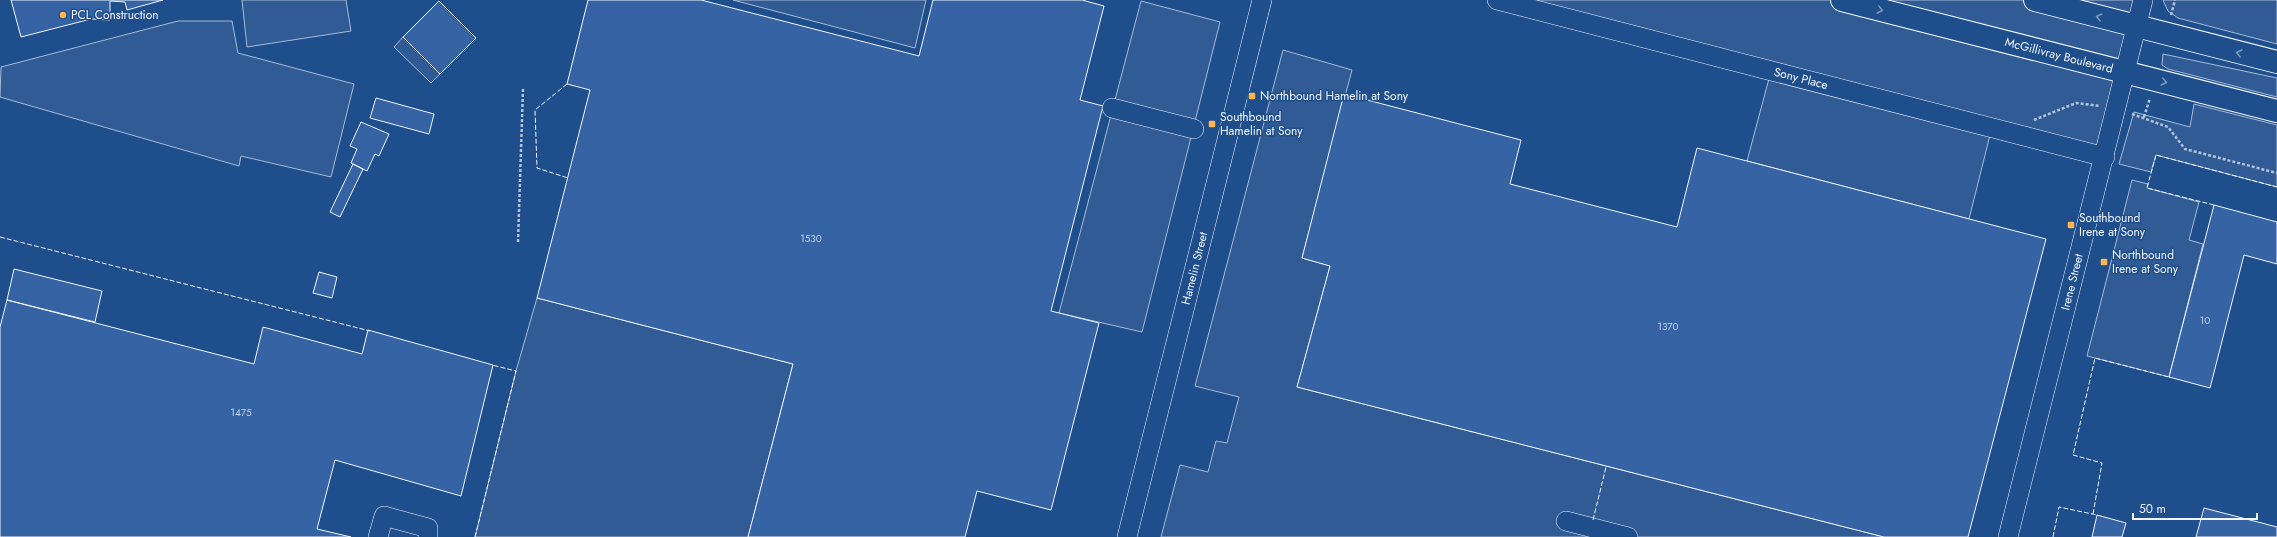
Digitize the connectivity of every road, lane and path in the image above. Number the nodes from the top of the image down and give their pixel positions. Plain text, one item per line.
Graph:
1 (1262, 0) edge
2 (1497, 0) edge
3 (1842, 0) edge
4 (2034, 0) edge
5 (2143, 0) edge
6 (2175, 0) edge
7 (2171, 17) dead end
8 (2137, 26) junction
9 (2277, 62) edge
10 (2126, 72) junction
11 (523, 89) dead end
12 (2150, 98) dead end
13 (2088, 103) dead end
14 (1112, 108) dead end
15 (2277, 111) edge
16 (2027, 118) dead end
17 (1194, 129) dead end
18 (2105, 157) junction
19 (2277, 173) edge
20 (518, 242) dead end
21 (1566, 521) dead end
22 (378, 537) edge
23 (428, 537) edge
24 (1126, 537) edge
25 (1628, 537) edge
26 (2008, 537) edge

1 - 24 street, Hamelin Street
2 - 18 street, Sony Place
3 -> 10 main road, McGillivray Boulevard
8 -> 4 main road
5 - 8 street, Irene Street
6 - 7 path
9 -> 8 main road
8 - 10 street, Irene Street
10 -> 15 main road, McGillivray Boulevard
10 - 18 street, Irene Street
11 - 20 path
12 - 19 path
13 - 16 path
14 - 17 street
18 - 26 street, Irene Street
21 - 25 street
22 - 23 street

